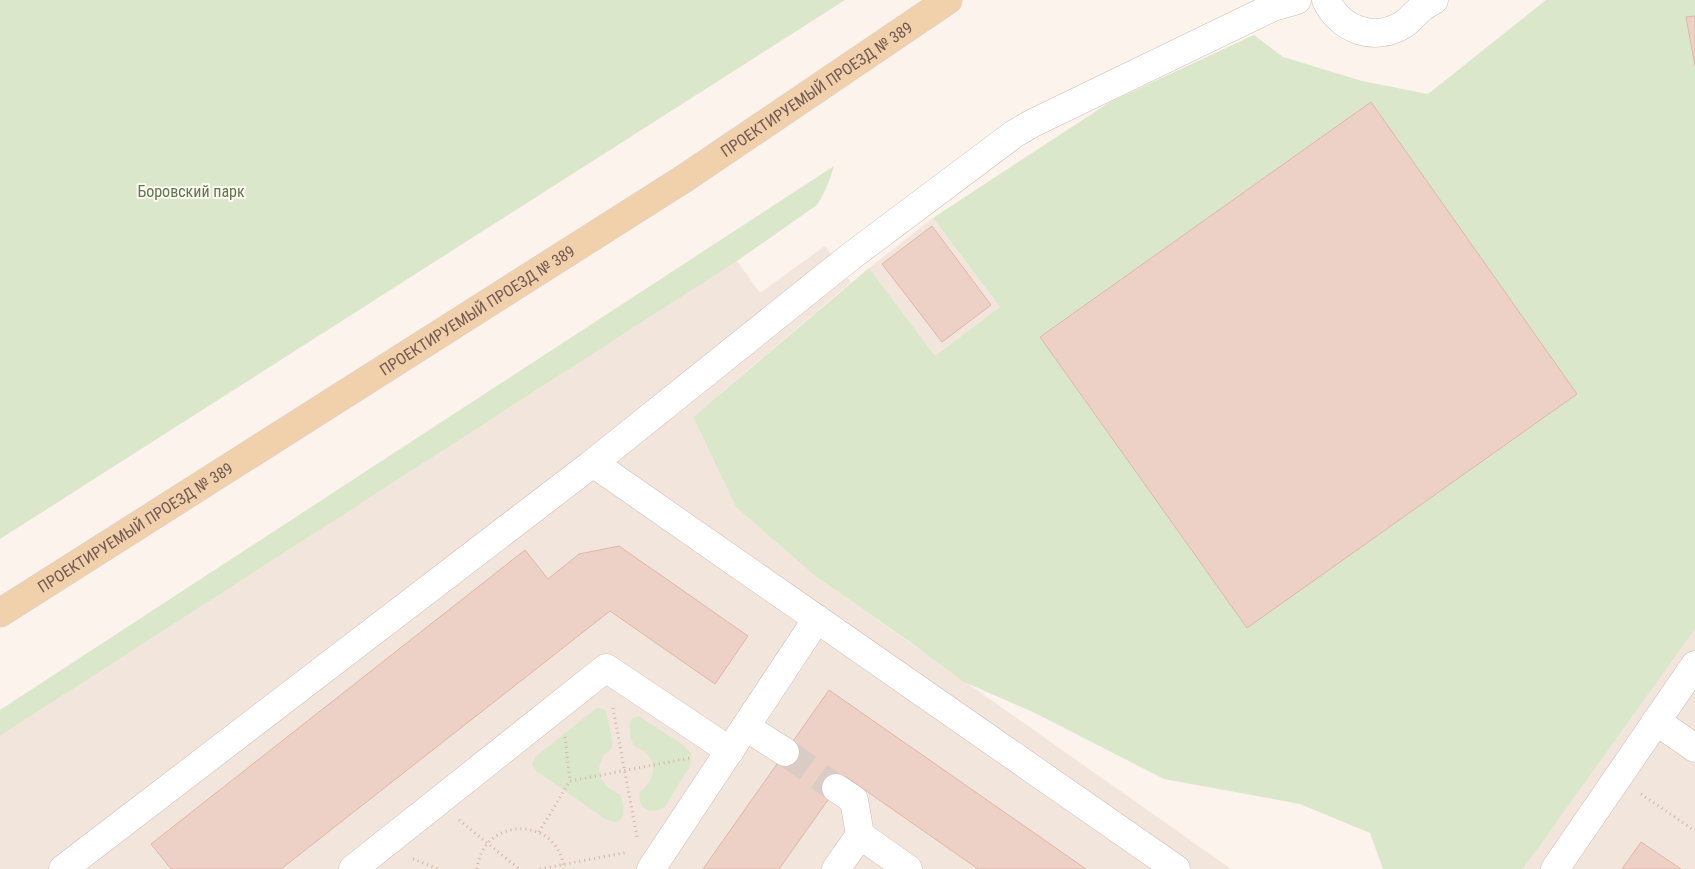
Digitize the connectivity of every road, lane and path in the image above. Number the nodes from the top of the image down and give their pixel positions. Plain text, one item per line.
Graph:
1 (948, 0) edge
2 (1297, 0) edge
3 (1326, 0) edge
4 (1425, 3) edge
5 (593, 463) junction
6 (0, 613) edge
7 (817, 619) junction
8 (1695, 665) edge
9 (606, 668) junction
10 (548, 715) junction
11 (1656, 721) junction
12 (746, 727) junction
13 (1695, 748) edge
14 (730, 751) junction
15 (785, 752) tunnel mouth
16 (624, 770) junction
17 (1618, 778) junction
18 (570, 781) junction
19 (836, 788) tunnel mouth
20 (438, 802) junction
21 (1695, 830) edge
22 (539, 832) junction
23 (860, 834) junction
24 (637, 841) dead end
25 (487, 843) junction
26 (630, 852) dead end
27 (564, 867) edge
28 (63, 869) edge
29 (353, 869) edge
30 (477, 869) edge
31 (519, 869) edge
32 (540, 869) edge
33 (651, 869) edge
34 (836, 869) edge
35 (908, 869) edge
36 (1176, 869) edge
37 (1555, 869) edge

1 - 6 main road, ПРОЕКТИРУЕМЫЙ ПРОЕЗД № 389
2 - 5 street
3 - 4 street
5 - 7 street
5 - 28 street
7 - 12 street
7 - 36 street
8 - 11 street
9 - 10 street
9 - 14 street
9 - 16 path
10 - 18 path
10 - 20 street
11 - 13 street
11 - 17 street
12 - 14 street
12 - 15 street
14 - 16 path
14 - 33 street
16 - 18 path
16 - 24 path
17 - 21 path
17 - 37 street
18 - 22 path
19 - 23 street
20 - 25 path
20 - 29 street
22 - 25 path
22 - 27 path
23 - 34 street
23 - 35 street
25 - 30 path
25 - 31 path
26 - 27 path
27 - 32 path

